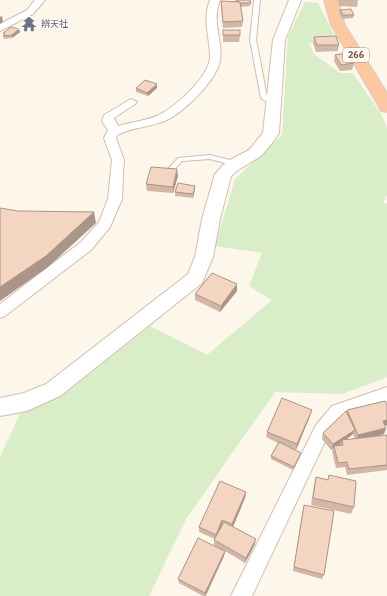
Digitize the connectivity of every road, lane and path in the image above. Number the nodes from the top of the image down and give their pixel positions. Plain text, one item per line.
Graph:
1 (40, 0) edge
2 (215, 0) edge
3 (257, 0) edge
4 (295, 0) edge
5 (331, 0) edge
6 (0, 28) edge
7 (131, 102) dead end
8 (273, 104) junction
9 (387, 107) edge
10 (115, 131) junction
11 (236, 164) junction
12 (171, 169) edge
13 (0, 312) edge
14 (387, 394) edge
15 (0, 407) edge
16 (241, 596) edge

1 - 6 street
2 - 10 street
3 - 8 lane
4 - 8 street
5 - 9 highway, 266
7 - 10 street
8 - 11 street
10 - 13 street
11 - 12 lane
11 - 15 street
14 - 16 street

